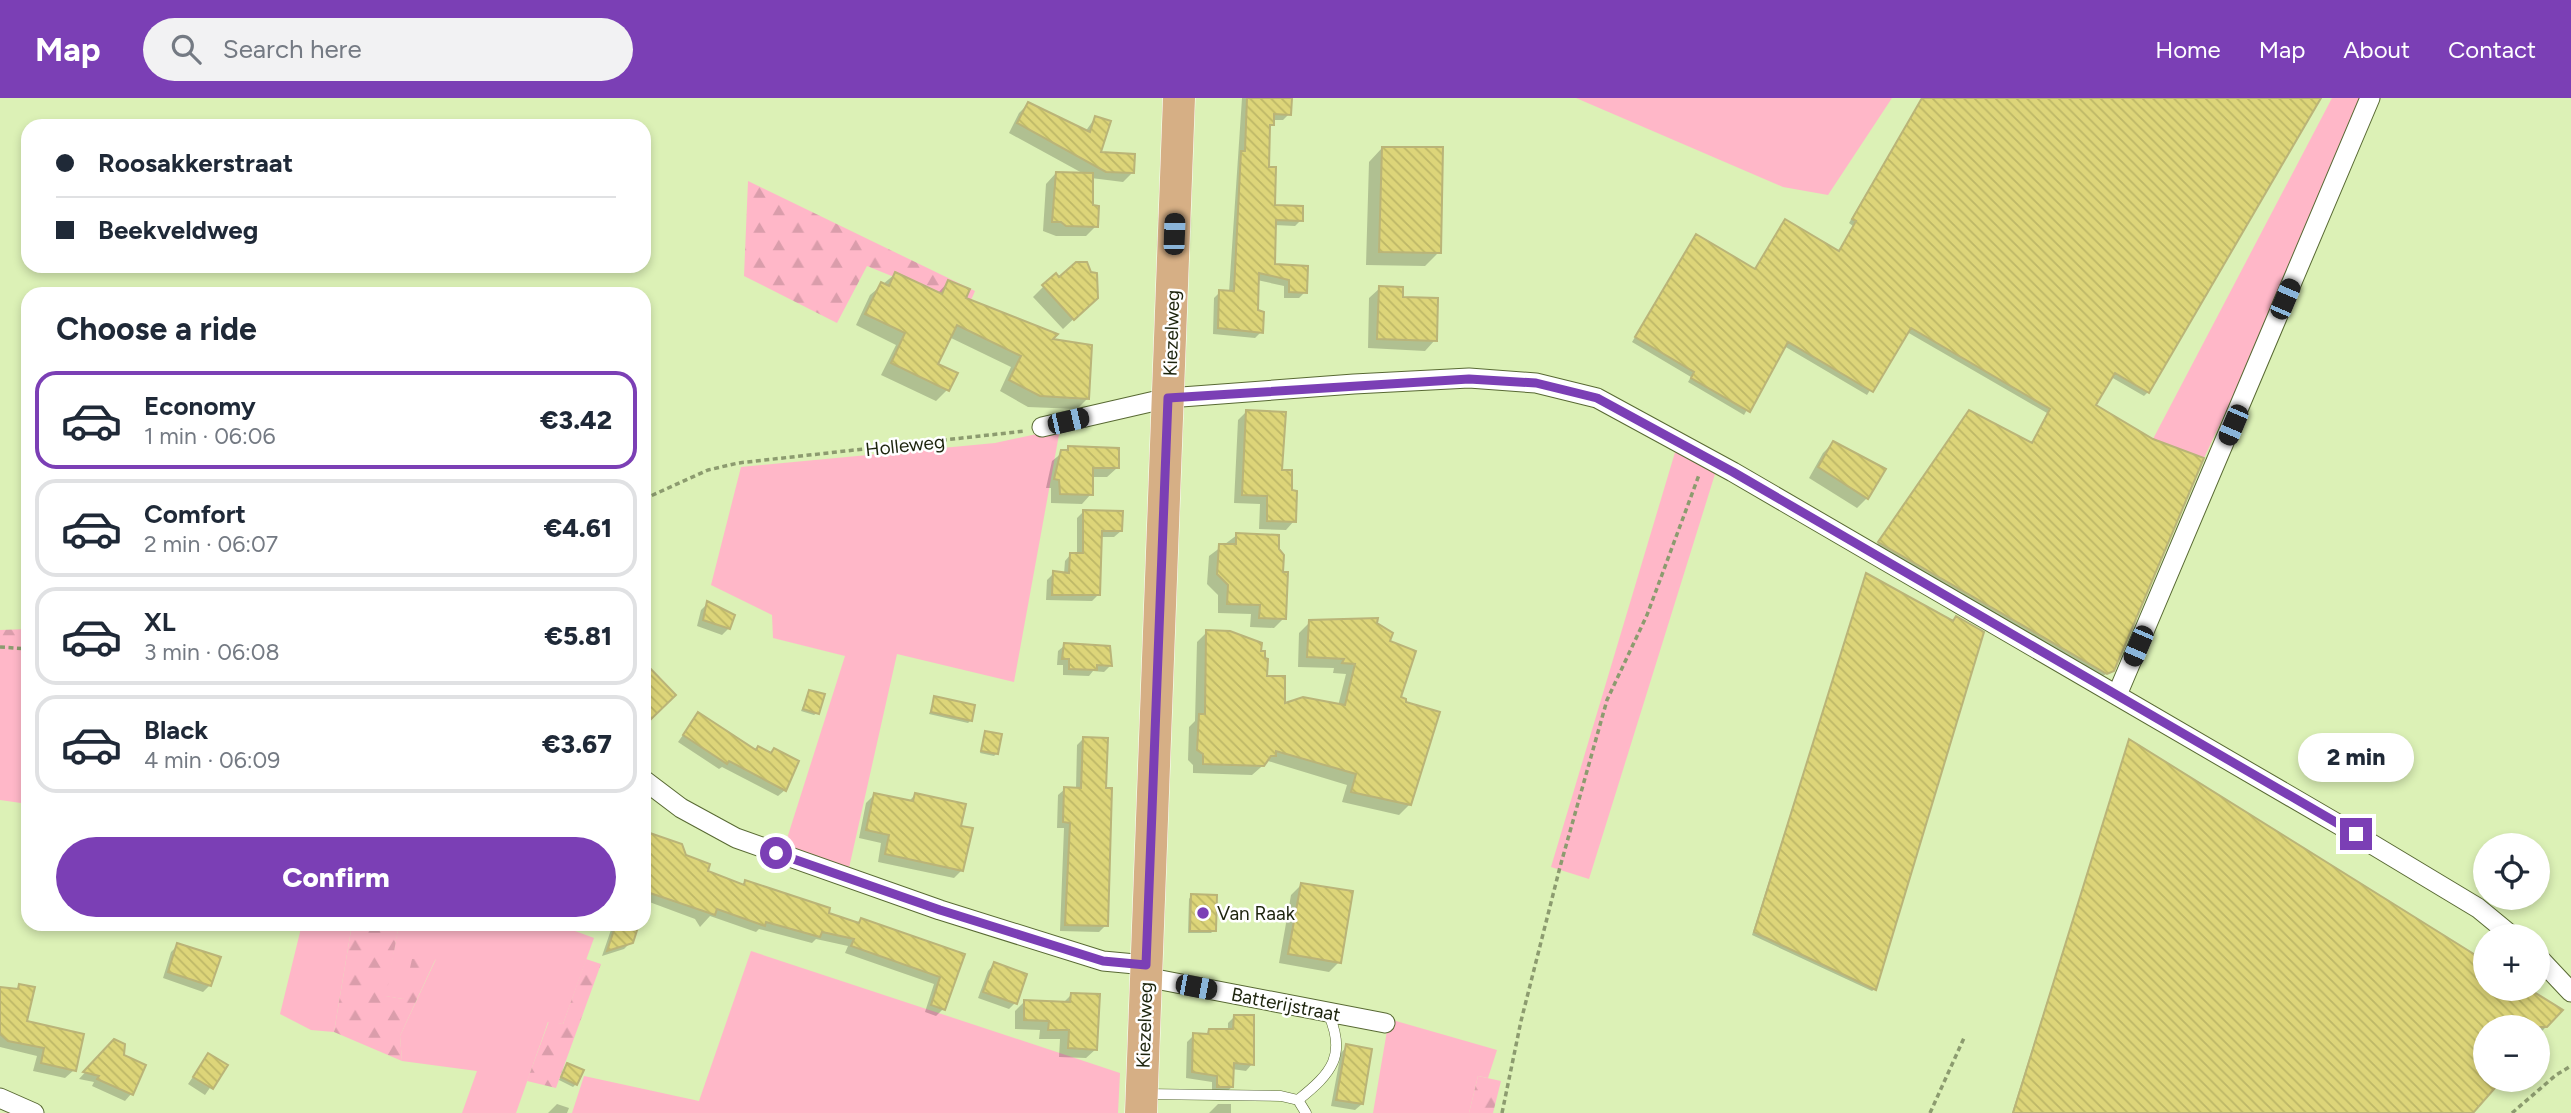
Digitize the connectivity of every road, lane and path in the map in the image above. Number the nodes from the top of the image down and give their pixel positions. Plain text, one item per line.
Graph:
1 (1179, 98) edge
2 (2370, 98) edge
3 (1168, 398) junction
4 (1042, 426) joint
5 (1705, 457) junction
6 (651, 496) edge
7 (0, 647) edge
8 (21, 648) edge
9 (2117, 695) junction
10 (651, 785) edge
11 (2497, 924) edge
12 (2550, 970) edge
13 (1146, 971) junction
14 (2571, 992) edge
15 (1328, 1012) junction
16 (1385, 1023) dead end
17 (1964, 1038) dead end
18 (2571, 1066) edge
19 (0, 1098) edge
20 (1298, 1100) junction
21 (1141, 1104) edge
22 (34, 1113) edge
23 (1306, 1113) edge
24 (1502, 1113) edge
25 (1930, 1113) edge
26 (2512, 1113) edge

1 - 3 main road, Kiezelweg
2 - 9 street
3 - 4 street
3 - 5 street
3 - 13 main road, Kiezelweg
4 - 6 path, Holleweg
5 - 9 street
5 - 24 path
7 - 8 path
9 - 11 street
10 - 13 street, Batterijstraat
12 - 14 street
13 - 15 street, Batterijstraat
13 - 21 main road, Kiezelweg
15 - 16 street, Batterijstraat
15 - 20 lane
17 - 25 path
18 - 26 path
19 - 22 street
20 - 21 lane
20 - 23 lane

